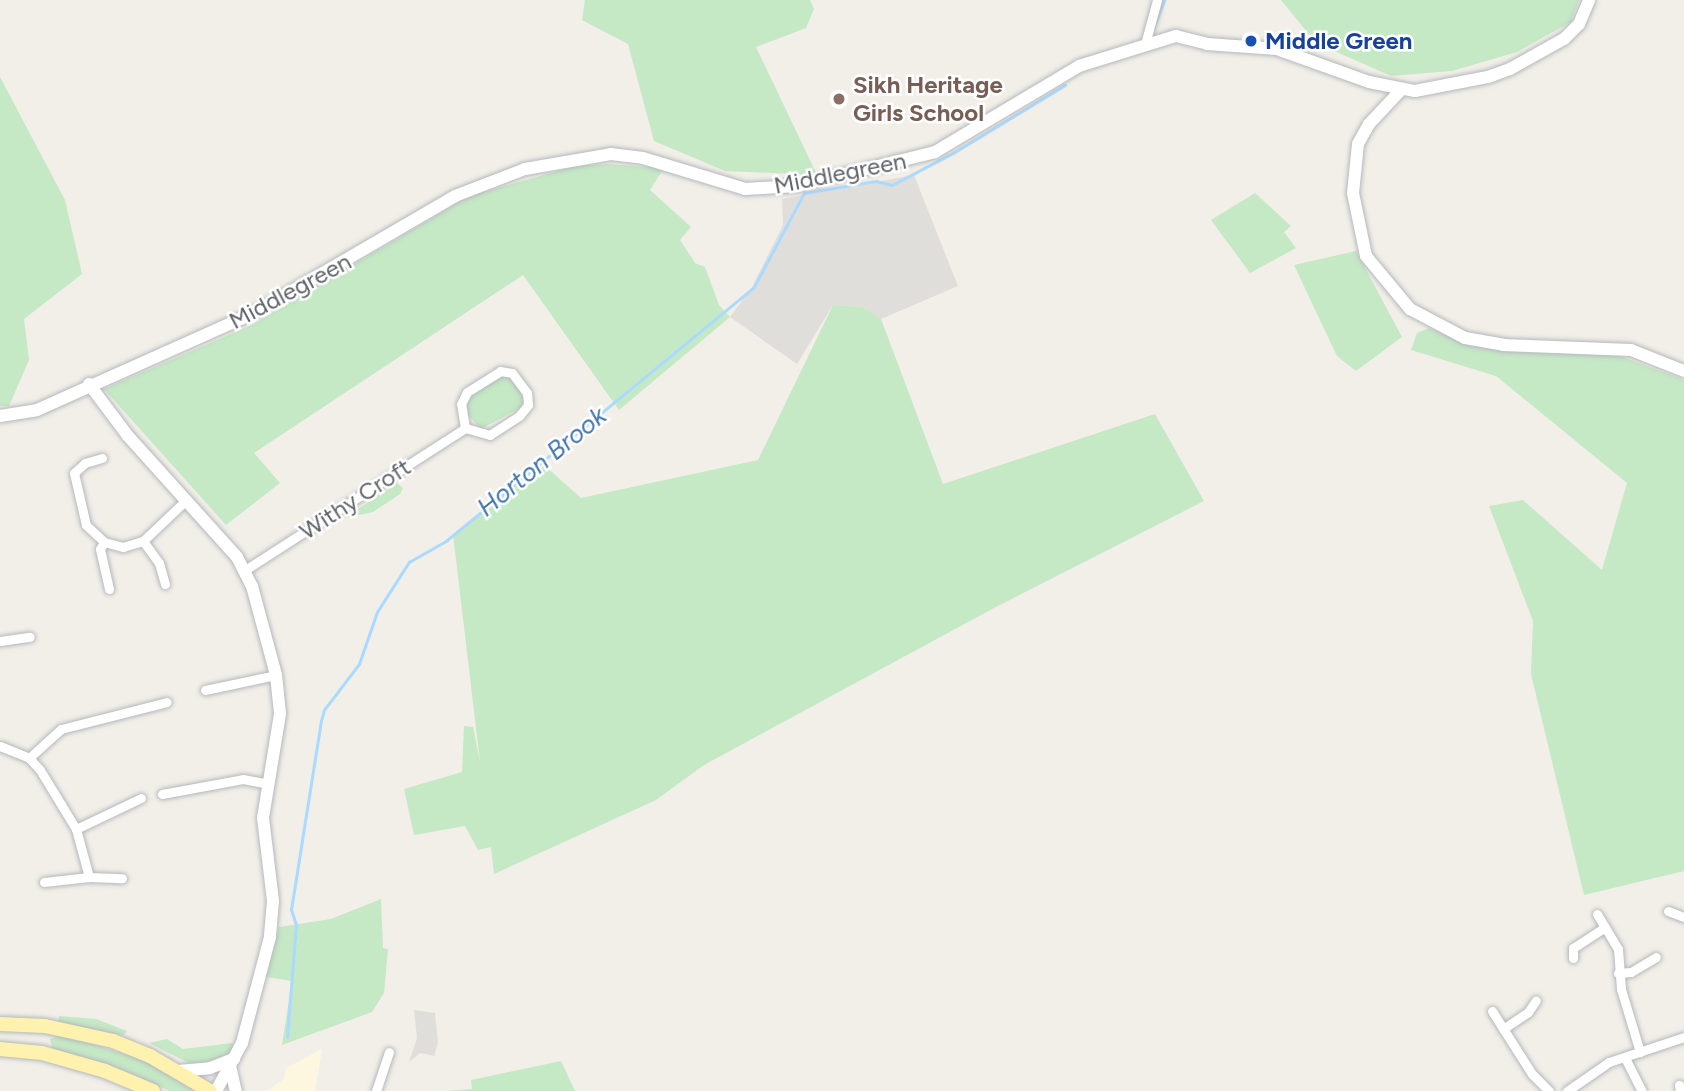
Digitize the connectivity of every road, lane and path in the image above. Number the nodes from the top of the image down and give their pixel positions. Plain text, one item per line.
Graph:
1 (1157, 0) edge
2 (1589, 0) edge
3 (1144, 44) junction
4 (1400, 91) junction
5 (1684, 371) edge
6 (89, 384) junction
7 (0, 416) edge
8 (464, 428) junction
9 (102, 458) dead end
10 (185, 501) junction
11 (143, 541) junction
12 (104, 542) junction
13 (245, 570) junction
14 (165, 584) dead end
15 (109, 589) dead end
16 (30, 637) dead end
17 (0, 641) edge
18 (275, 675) junction
19 (205, 690) dead end
20 (167, 702) dead end
21 (0, 746) edge
22 (29, 758) junction
23 (268, 784) junction
24 (162, 794) dead end
25 (141, 798) dead end
26 (76, 829) junction
27 (89, 877) junction
28 (122, 878) dead end
29 (44, 882) dead end
30 (1668, 911) dead end
31 (1597, 914) dead end
32 (1684, 916) edge
33 (1605, 928) junction
34 (1656, 957) dead end
35 (1573, 958) dead end
36 (1618, 973) junction
37 (1536, 1000) dead end
38 (1492, 1011) dead end
39 (0, 1024) edge
40 (1503, 1029) junction
41 (1684, 1037) edge
42 (0, 1049) edge
43 (389, 1052) dead end
44 (1640, 1052) junction
45 (1625, 1058) junction
46 (232, 1062) junction
47 (178, 1071) junction
48 (153, 1091) edge
49 (210, 1091) edge
50 (216, 1091) edge
51 (236, 1091) edge
52 (376, 1091) edge
53 (1549, 1091) edge
54 (1567, 1091) edge
55 (1642, 1091) edge

1 - 3 street
2 - 4 street
3 - 4 street, Middlegreen
3 - 6 street, Middlegreen
4 - 5 street
6 - 7 street, Middlegreen
6 - 10 street
8 - 8 street
8 - 13 street, Withy Croft
9 - 12 street
10 - 11 street
10 - 13 street
11 - 12 street
11 - 14 street
12 - 15 street
13 - 18 street
16 - 17 street
18 - 19 street
18 - 23 street
20 - 22 street
21 - 22 street
22 - 26 street
23 - 24 street
23 - 46 street
25 - 26 street
26 - 27 street
27 - 28 street
27 - 29 street
30 - 32 street
31 - 33 street
33 - 35 street
33 - 36 street
34 - 36 street
36 - 44 street
37 - 40 street
38 - 40 street
39 - 47 main road
40 - 53 street
41 - 44 street
42 - 48 main road
43 - 52 street
44 - 45 street
45 - 54 street
45 - 55 street
46 - 47 street
46 - 50 street
46 - 51 street
47 - 49 main road

